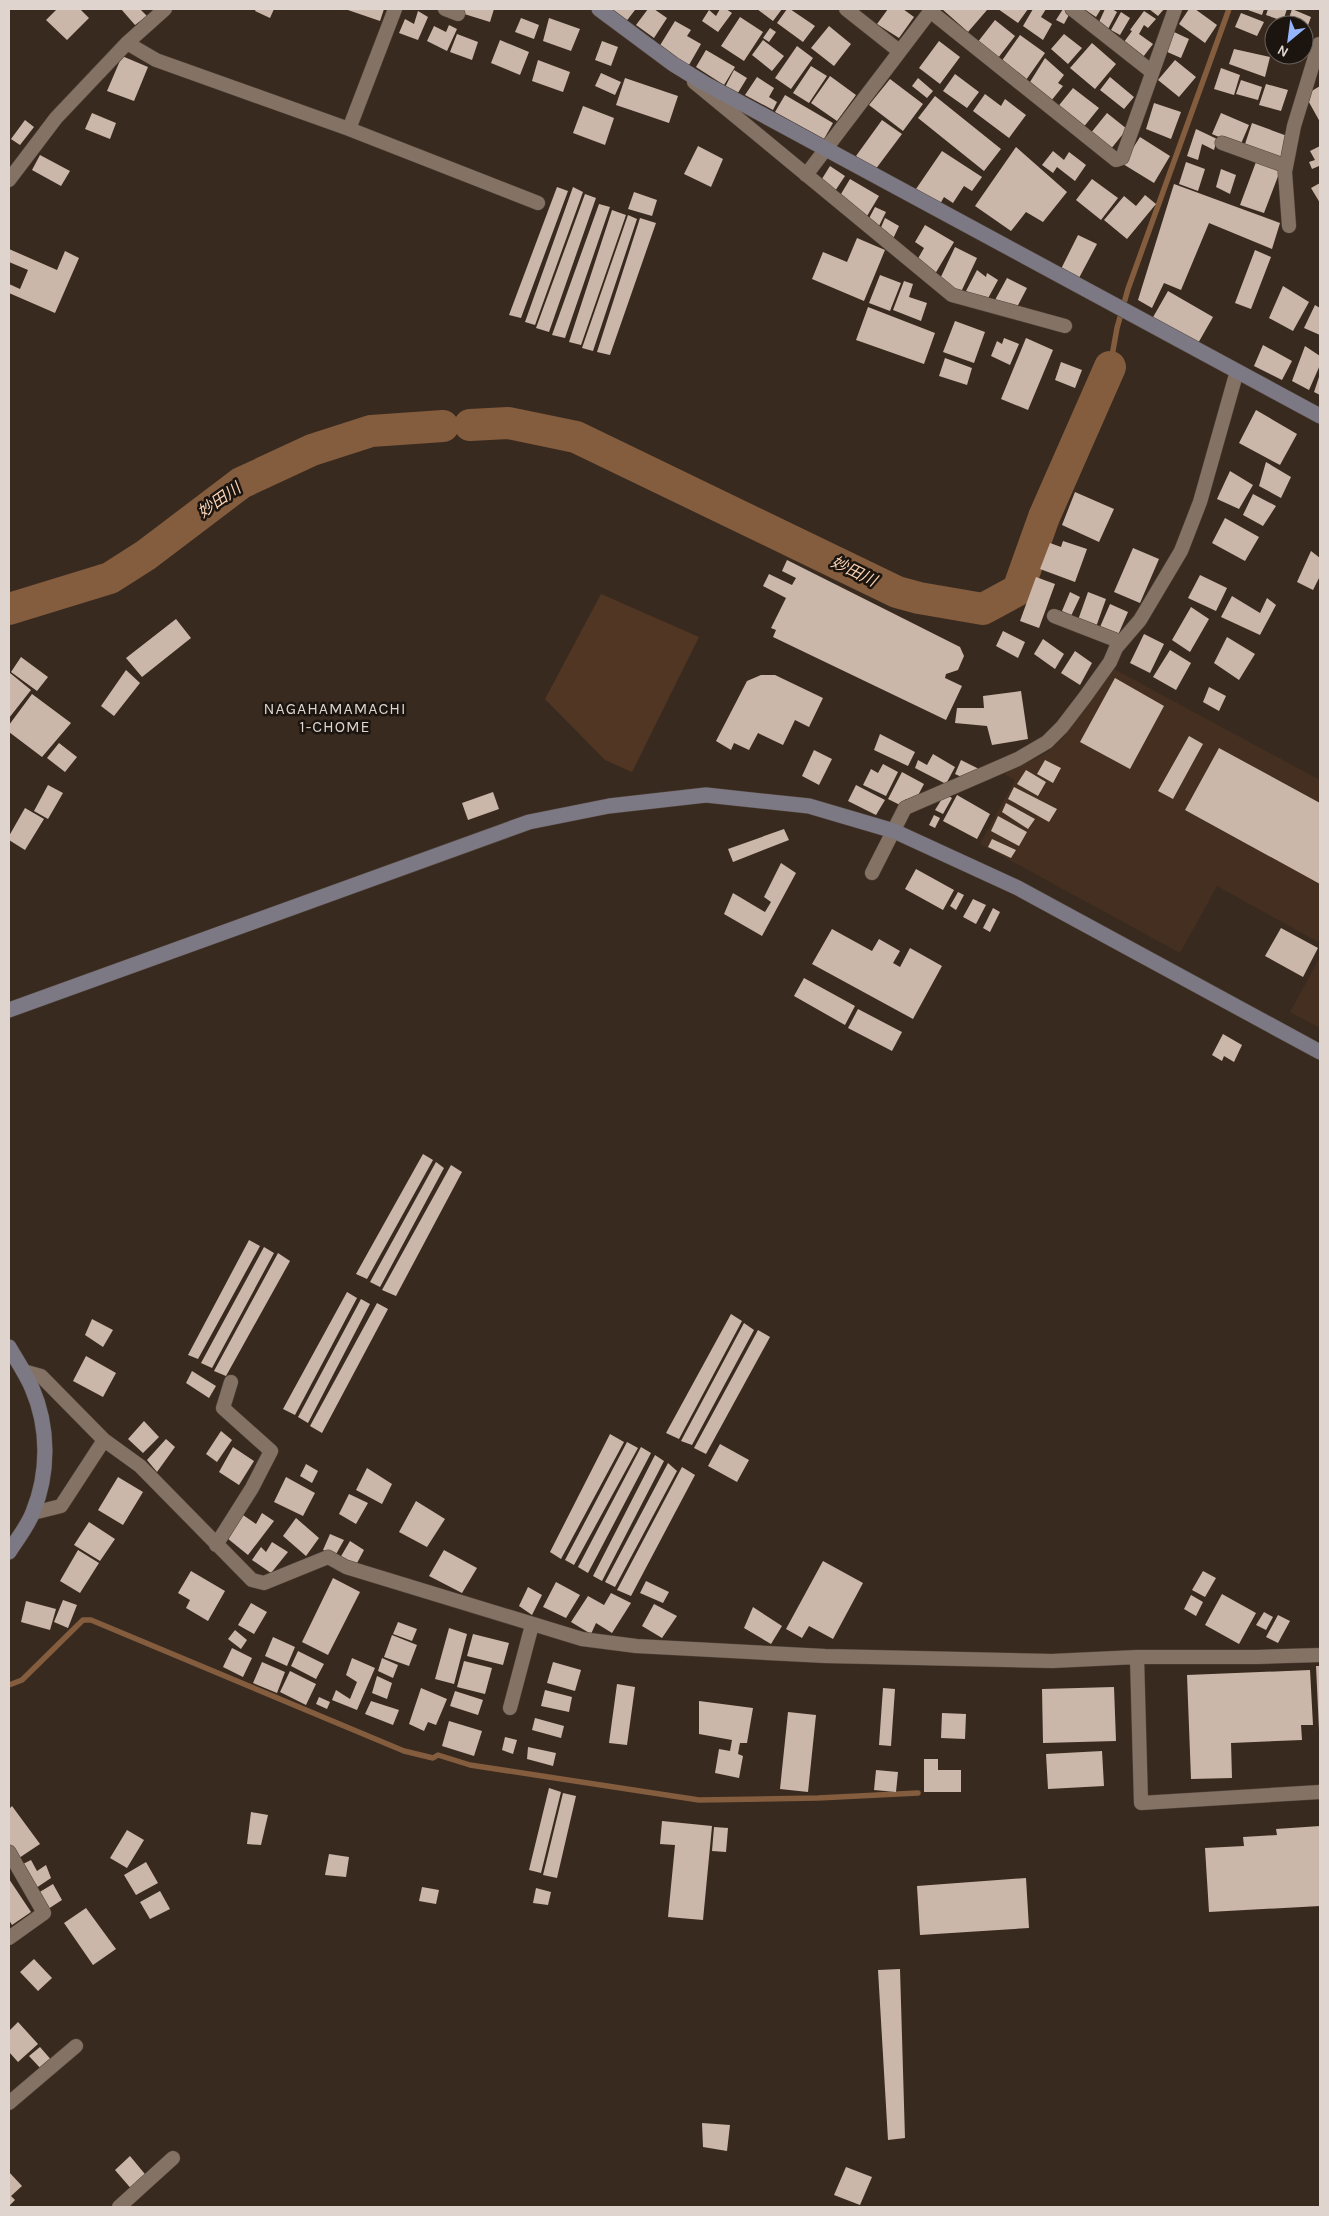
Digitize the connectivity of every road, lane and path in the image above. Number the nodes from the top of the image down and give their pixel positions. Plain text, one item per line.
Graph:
1 (165, 9) edge
2 (395, 9) edge
3 (600, 9) edge
4 (846, 9) edge
5 (1072, 9) edge
6 (1175, 9) edge
7 (931, 10) edge
8 (127, 43) junction
9 (1319, 44) dead end
10 (899, 51) junction
11 (672, 64) junction
12 (1152, 72) junction
13 (349, 129) junction
14 (1222, 143) dead end
15 (825, 147) junction
16 (1286, 166) junction
17 (806, 175) junction
18 (9, 180) edge
19 (538, 203) dead end
20 (1289, 226) dead end
21 (1065, 326) dead end
22 (1237, 371) junction
23 (1320, 416) edge
24 (1054, 616) dead end
25 (1121, 642) junction
26 (894, 831) junction
27 (872, 873) dead end
28 (9, 1010) edge
29 (1320, 1052) edge
30 (9, 1348) edge
31 (23, 1371) junction
32 (231, 1382) dead end
33 (104, 1440) junction
34 (33, 1513) junction
35 (216, 1545) junction
36 (9, 1552) edge
37 (532, 1625) junction
38 (1320, 1655) edge
39 (1137, 1657) junction
40 (510, 1708) dead end
41 (1320, 1792) edge
42 (9, 1852) edge
43 (9, 1938) edge
44 (76, 2046) dead end
45 (9, 2103) edge
46 (173, 2158) dead end
47 (119, 2207) edge

1 - 8 street
2 - 13 street
3 - 11 street
4 - 10 street
5 - 12 street
6 - 12 street
7 - 10 street
7 - 12 street
8 - 13 street
8 - 18 street
9 - 16 street
10 - 15 street
11 - 15 street
11 - 17 street
13 - 19 street
14 - 16 street
15 - 17 street
15 - 22 street
16 - 20 street
17 - 21 street
22 - 23 street
22 - 25 street
24 - 25 street
25 - 26 street
26 - 27 street
26 - 28 street
26 - 29 street
30 - 31 street
31 - 33 street
31 - 34 street
32 - 35 street
33 - 34 street
33 - 35 street
34 - 36 street
35 - 37 street
37 - 39 street
37 - 40 street
38 - 39 street
39 - 41 street
42 - 43 street
44 - 45 street
46 - 47 street

